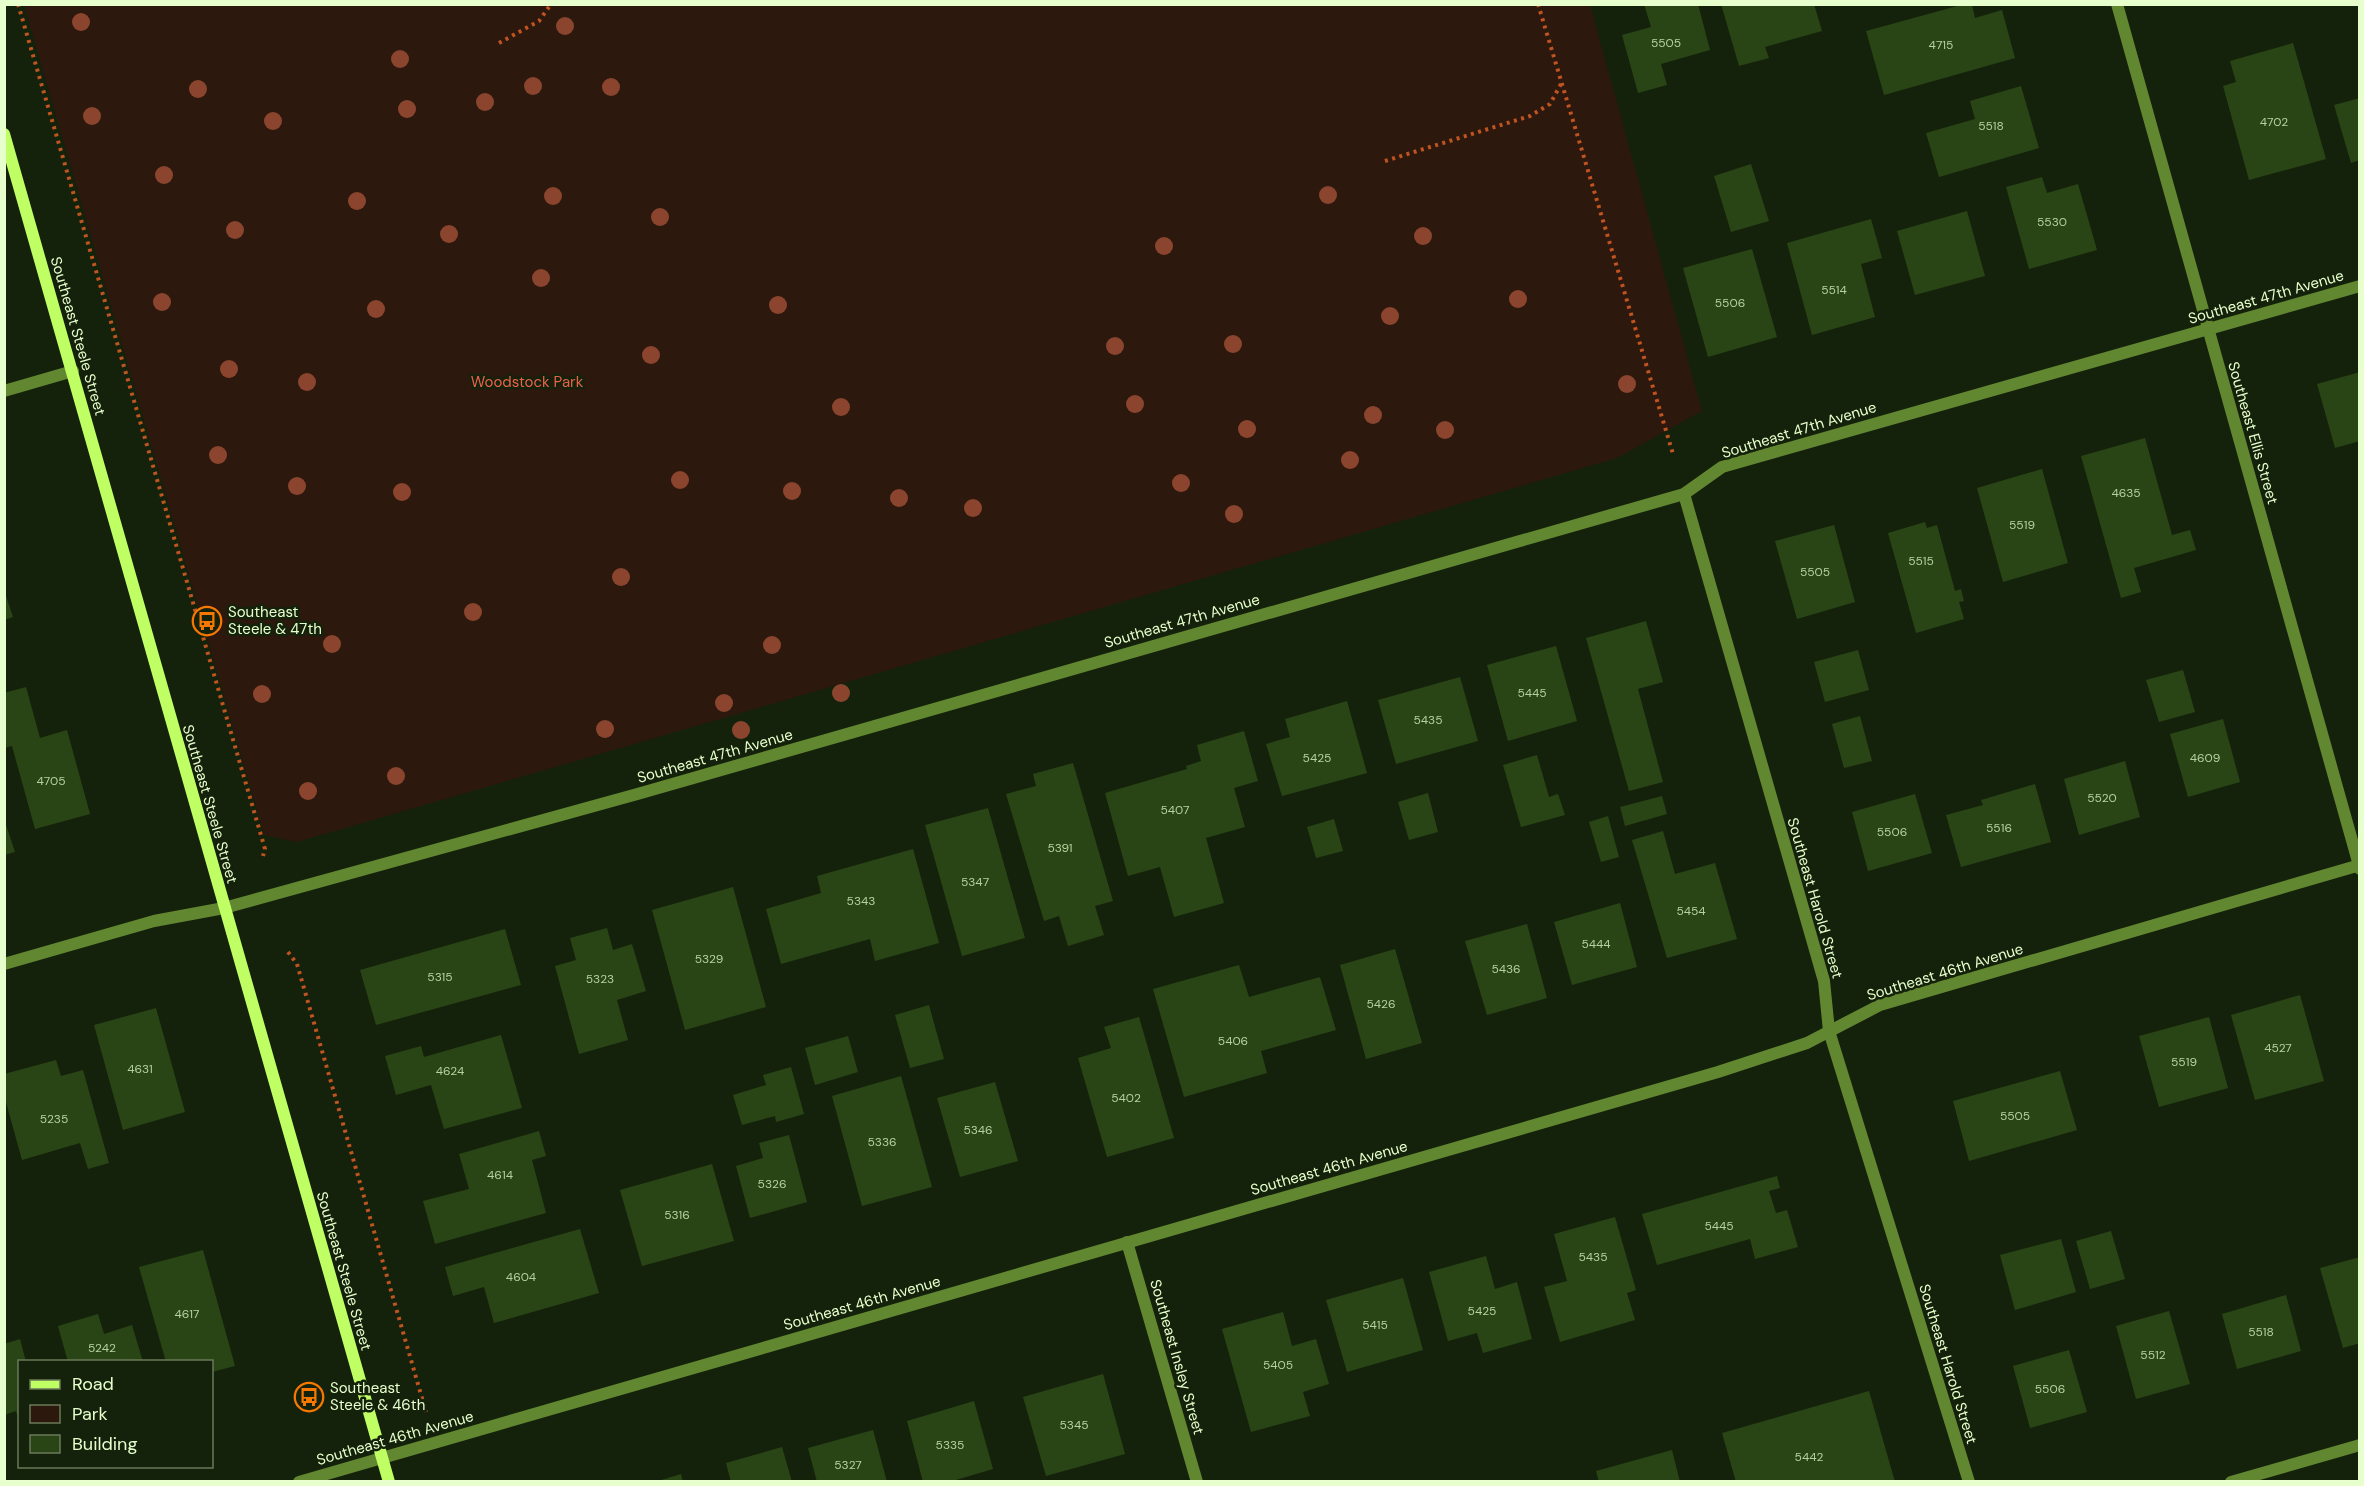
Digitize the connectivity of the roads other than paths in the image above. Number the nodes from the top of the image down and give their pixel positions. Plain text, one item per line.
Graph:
1 (2117, 4) edge
2 (4, 134) edge
3 (2360, 286) edge
4 (2209, 329) junction
5 (73, 371) junction
6 (4, 391) edge
7 (1684, 494) junction
8 (2359, 866) edge
9 (224, 908) junction
10 (4, 964) edge
11 (1829, 1031) junction
12 (1127, 1242) junction
13 (2360, 1445) edge
14 (382, 1458) junction
15 (299, 1482) edge
16 (389, 1482) edge
17 (1197, 1482) edge
18 (1969, 1482) edge
19 (2231, 1482) edge

1 - 4 street, Southeast Ellis Street
2 - 5 street, Southeast Steele Street
3 - 4 street, Southeast 47th Avenue
4 - 7 street, Southeast 47th Avenue
4 - 8 street, Southeast Ellis Street
5 - 6 street
5 - 9 street, Southeast Steele Street
7 - 9 street, Southeast 47th Avenue
7 - 11 street, Southeast Harold Street
8 - 11 street, Southeast 46th Avenue
9 - 10 street, Southeast 47th Avenue
9 - 14 street, Southeast Steele Street
11 - 12 street, Southeast 46th Avenue
11 - 18 street, Southeast Harold Street
12 - 14 street, Southeast 46th Avenue
12 - 17 street, Southeast Insley Street
13 - 19 street
14 - 15 street, Southeast 46th Avenue
14 - 16 street, Southeast Steele Street

